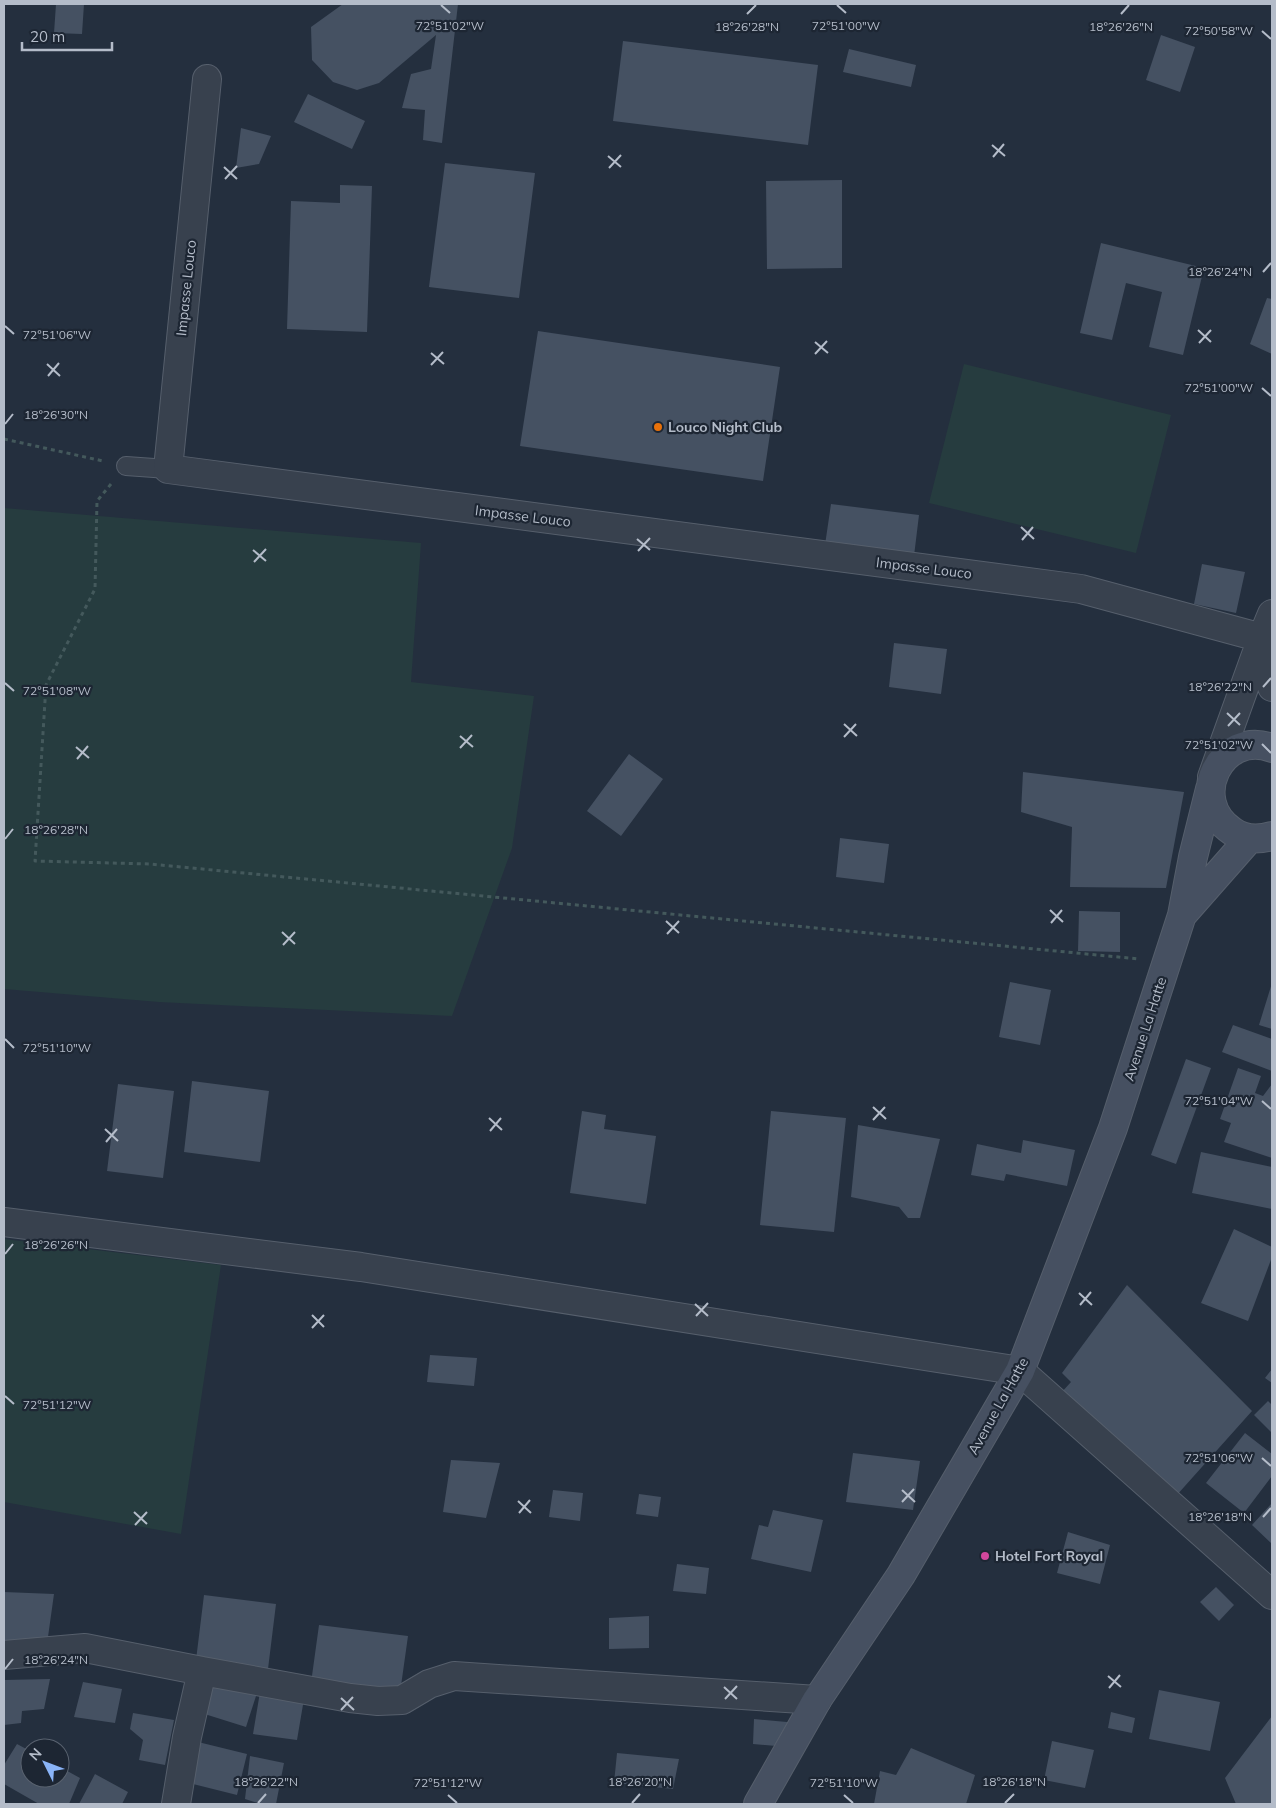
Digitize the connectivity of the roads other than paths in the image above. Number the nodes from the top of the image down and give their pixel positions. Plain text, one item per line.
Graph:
1 (207, 79) dead end
2 (126, 466) road end
3 (168, 469) junction
4 (1264, 632) edge
5 (1272, 687) edge
6 (1272, 748) edge
7 (1211, 784) junction
8 (1261, 837) edge
9 (1182, 915) junction
10 (4, 1222) edge
11 (1020, 1371) junction
12 (1272, 1595) edge
13 (4, 1656) edge
14 (202, 1671) junction
15 (817, 1700) junction
16 (176, 1804) edge
17 (758, 1804) edge

1 - 3 street, Impasse Louco
2 - 3 lane
3 - 4 street, Impasse Louco
4 - 5 street
4 - 7 street
6 - 7 street
7 - 8 street
7 - 9 street, Avenue La Hatte
8 - 9 street, Avenue La Hatte
9 - 11 street, Avenue La Hatte
10 - 11 street
11 - 12 street
11 - 15 street, Avenue La Hatte
13 - 14 street
14 - 15 street
14 - 16 street
15 - 17 street, Avenue La Hatte

